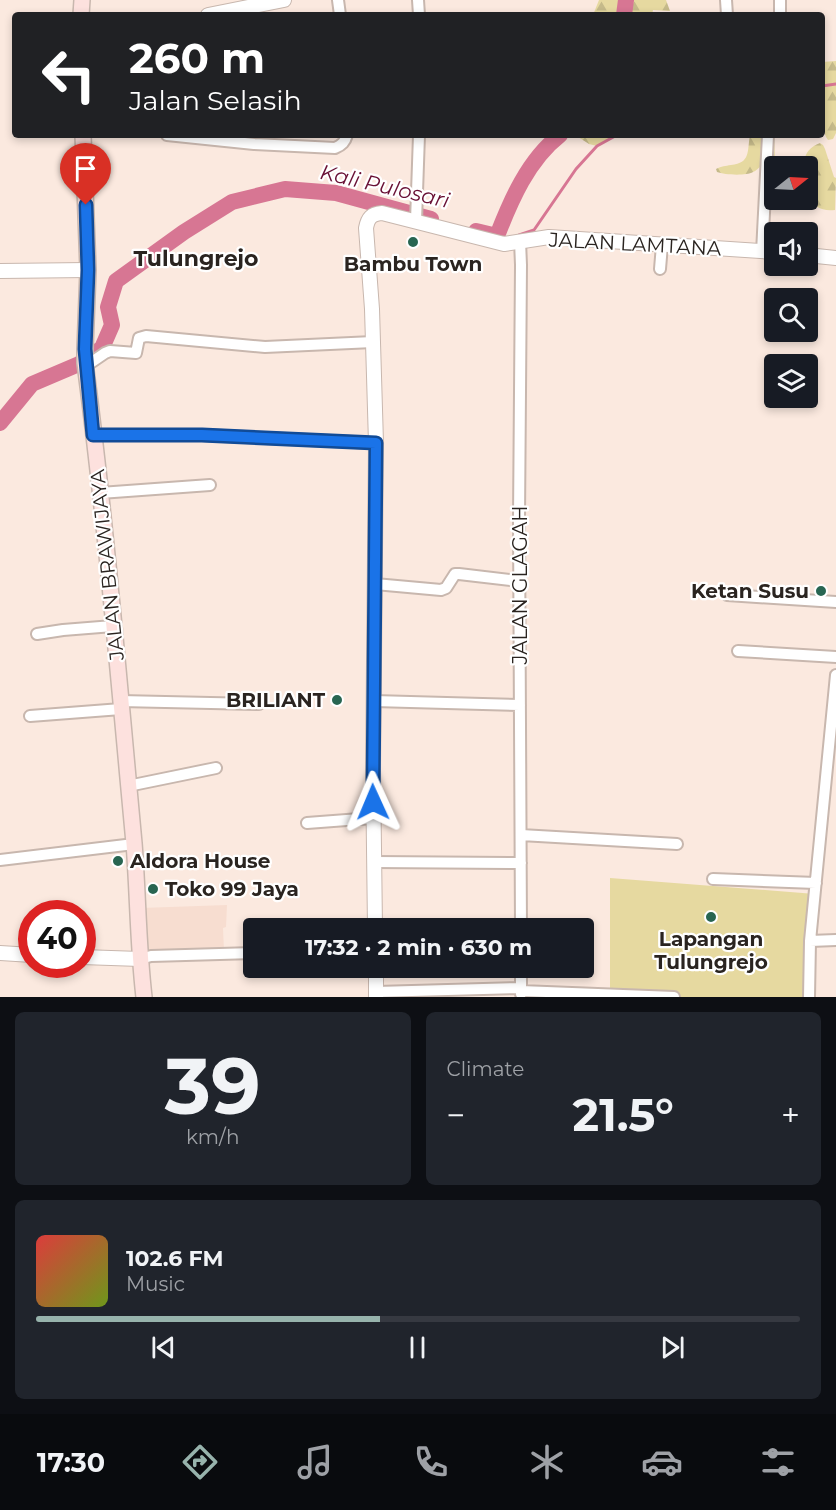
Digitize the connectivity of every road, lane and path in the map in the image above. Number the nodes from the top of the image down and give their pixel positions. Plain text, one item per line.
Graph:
1 (284, 0) edge
2 (223, 12) edge
3 (83, 138) edge
4 (196, 138) edge
5 (346, 138) edge
6 (419, 138) edge
7 (768, 138) edge
8 (416, 221) junction
9 (768, 222) edge
10 (520, 241) junction
11 (662, 245) junction
12 (764, 252) edge
13 (818, 256) edge
14 (836, 258) edge
15 (660, 269) dead end
16 (88, 270) junction
17 (0, 271) edge
18 (373, 342) junction
19 (85, 359) junction
20 (93, 435) junction
21 (376, 443) junction
22 (210, 485) dead end
23 (100, 493) junction
24 (519, 581) junction
25 (375, 584) junction
26 (727, 595) dead end
27 (836, 602) edge
28 (113, 626) junction
29 (37, 634) dead end
30 (738, 651) dead end
31 (836, 657) edge
32 (836, 675) edge
33 (374, 700) junction
34 (259, 704) dead end
35 (120, 705) junction
36 (520, 705) junction
37 (30, 716) dead end
38 (216, 768) dead end
39 (831, 775) edge
40 (128, 786) junction
41 (373, 818) junction
42 (307, 823) dead end
43 (521, 835) junction
44 (134, 844) junction
45 (677, 844) dead end
46 (0, 860) edge
47 (374, 862) junction
48 (521, 863) junction
49 (713, 879) dead end
50 (816, 883) junction
51 (375, 918) edge
52 (521, 918) edge
53 (810, 940) junction
54 (836, 940) edge
55 (0, 953) edge
56 (243, 953) edge
57 (18, 954) edge
58 (96, 957) edge
59 (140, 959) junction
60 (376, 978) edge
61 (521, 992) edge
62 (376, 994) edge
63 (144, 997) edge
64 (674, 997) edge
65 (809, 997) edge

1 - 2 street
3 - 16 main road, JALAN BRAWIJAYA
4 - 5 street
6 - 8 street
7 - 9 street
8 - 10 street, JALAN LAMTANA
8 - 18 street, JALAN LAMTANA
10 - 11 street, JALAN LAMTANA
10 - 24 street, JALAN GLAGAH
11 - 12 street, JALAN LAMTANA
11 - 15 street
13 - 14 street
16 - 17 street
16 - 19 main road, JALAN BRAWIJAYA
18 - 19 street
18 - 21 street
19 - 20 main road, JALAN BRAWIJAYA
20 - 21 street
20 - 23 main road, JALAN BRAWIJAYA
21 - 25 street
22 - 23 street
23 - 28 main road, JALAN BRAWIJAYA
24 - 25 street
24 - 36 street, JALAN GLAGAH
25 - 33 street
26 - 27 street
28 - 29 street
28 - 35 main road, JALAN BRAWIJAYA
30 - 31 street
32 - 39 street
33 - 36 street
33 - 41 street
34 - 35 street
35 - 37 street
35 - 40 main road, JALAN BRAWIJAYA
36 - 43 street, JALAN GLAGAH
38 - 40 street
39 - 50 street
40 - 44 main road, JALAN BRAWIJAYA
41 - 42 street
41 - 47 street
43 - 45 street
43 - 48 street, JALAN GLAGAH
44 - 46 street
44 - 59 main road, JALAN BRAWIJAYA
47 - 48 street
47 - 51 street
48 - 52 street, JALAN GLAGAH
49 - 50 street
50 - 53 street
53 - 54 street
53 - 65 street
55 - 57 street
56 - 59 street
58 - 59 street
59 - 63 main road, JALAN BRAWIJAYA
60 - 62 street
61 - 62 street
61 - 64 street

